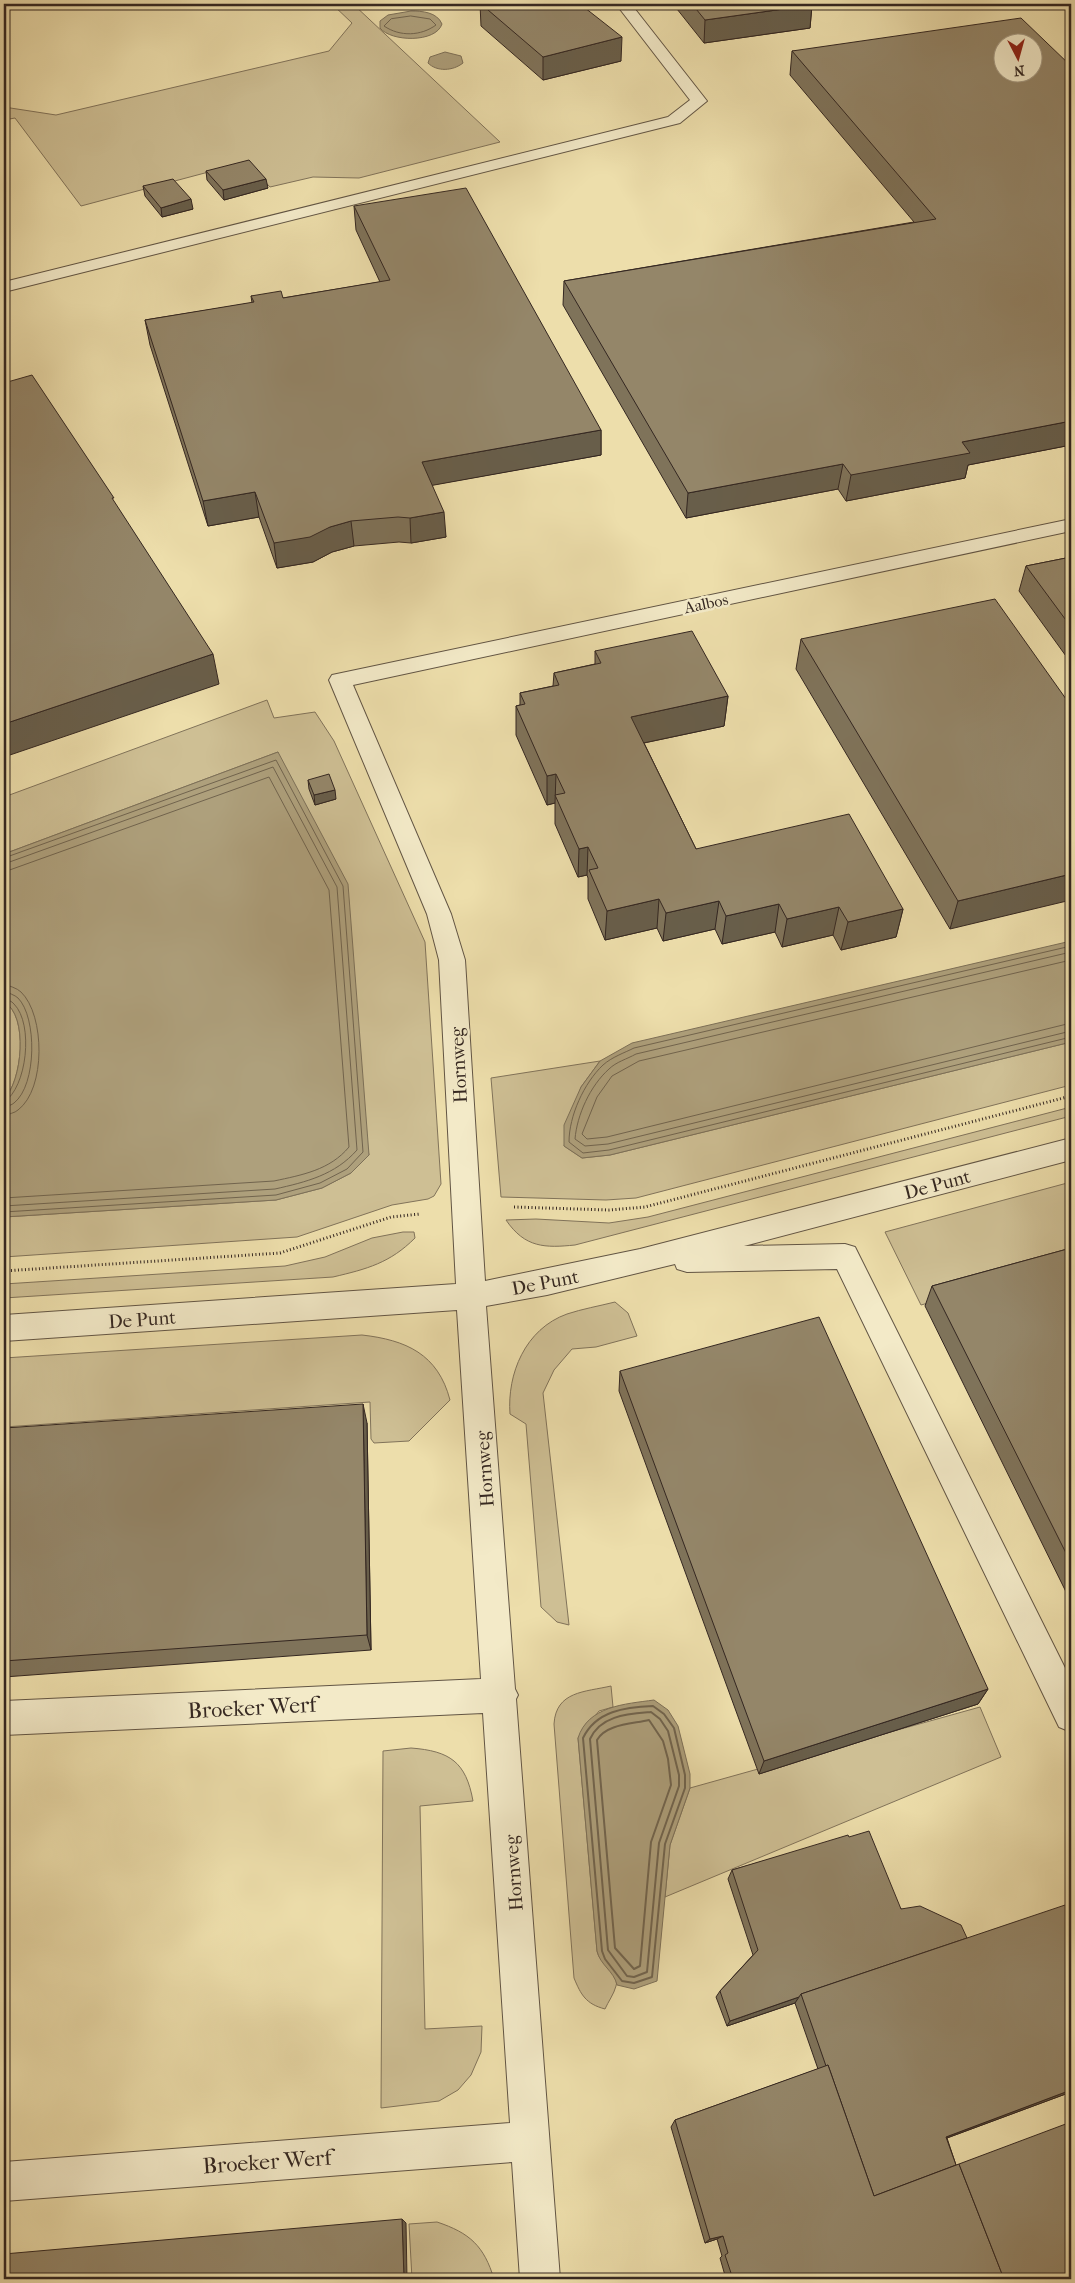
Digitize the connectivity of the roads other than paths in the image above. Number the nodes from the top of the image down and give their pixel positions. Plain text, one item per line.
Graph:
1 (623, 4) edge
2 (4, 287) edge
3 (1071, 525) edge
4 (340, 680) joint
5 (1071, 1149) edge
6 (640, 1261) junction
7 (472, 1296) junction
8 (4, 1328) edge
9 (501, 1695) junction
10 (1071, 1715) edge
11 (4, 1718) edge
12 (531, 2141) junction
13 (4, 2182) edge
14 (540, 2279) edge

1 - 2 street
3 - 4 street, Aalbos
4 - 7 street, Hornweg
5 - 6 street, De Punt
6 - 7 street, De Punt
6 - 10 street
7 - 8 street, De Punt
7 - 9 street, Hornweg
9 - 11 street, Broeker Werf
9 - 12 street, Hornweg
12 - 13 street, Broeker Werf
12 - 14 street, Hornweg

